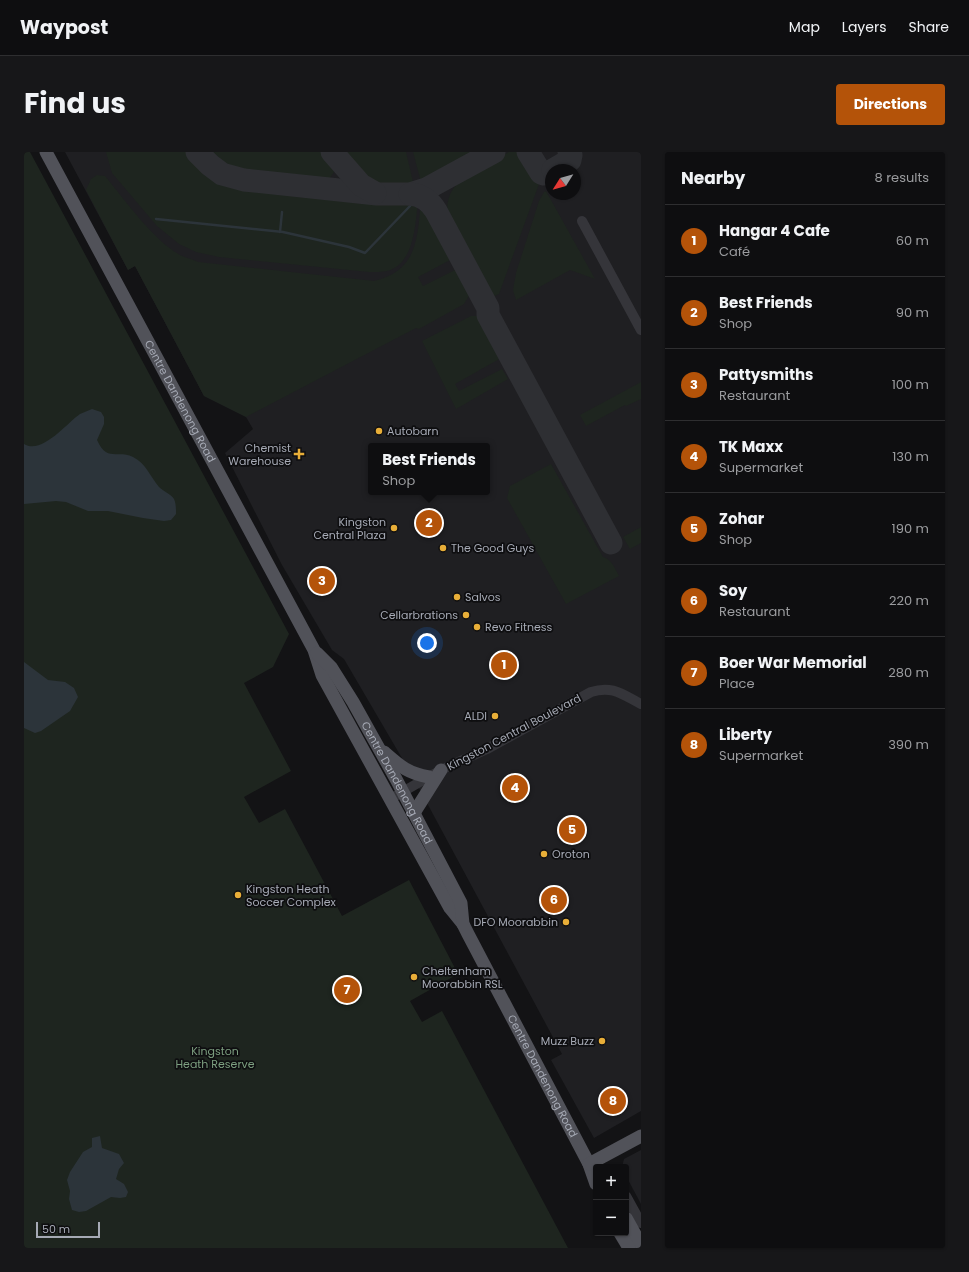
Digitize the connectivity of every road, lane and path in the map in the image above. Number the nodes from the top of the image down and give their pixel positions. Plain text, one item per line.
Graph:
1 (46, 152) edge
2 (582, 221) dead end
3 (641, 330) edge
4 (314, 650) junction
5 (641, 704) edge
6 (377, 745) junction
7 (441, 770) junction
8 (429, 777) junction
9 (402, 792) junction
10 (390, 799) junction
11 (414, 813) junction
12 (463, 924) junction
13 (641, 1136) edge
14 (599, 1164) edge
15 (593, 1168) edge
16 (628, 1200) edge
17 (629, 1223) edge
18 (641, 1223) edge
19 (622, 1236) edge
20 (641, 1245) edge
21 (629, 1248) edge

1 - 4 main road, Centre Dandenong Road
2 - 3 street
4 - 6 main road, Centre Dandenong Road
4 - 10 main road, Centre Dandenong Road
5 - 7 street, Kingston Central Boulevard
6 - 8 main road
6 - 9 main road, Centre Dandenong Road
7 - 8 street, Kingston Central Boulevard
7 - 11 main road
8 - 9 street, Kingston Central Boulevard
9 - 10 street, Kingston Central Boulevard
9 - 11 main road, Centre Dandenong Road
10 - 12 main road, Centre Dandenong Road
11 - 12 main road, Centre Dandenong Road
12 - 15 main road, Centre Dandenong Road
13 - 14 main road
16 - 18 street
17 - 20 main road
19 - 21 main road

